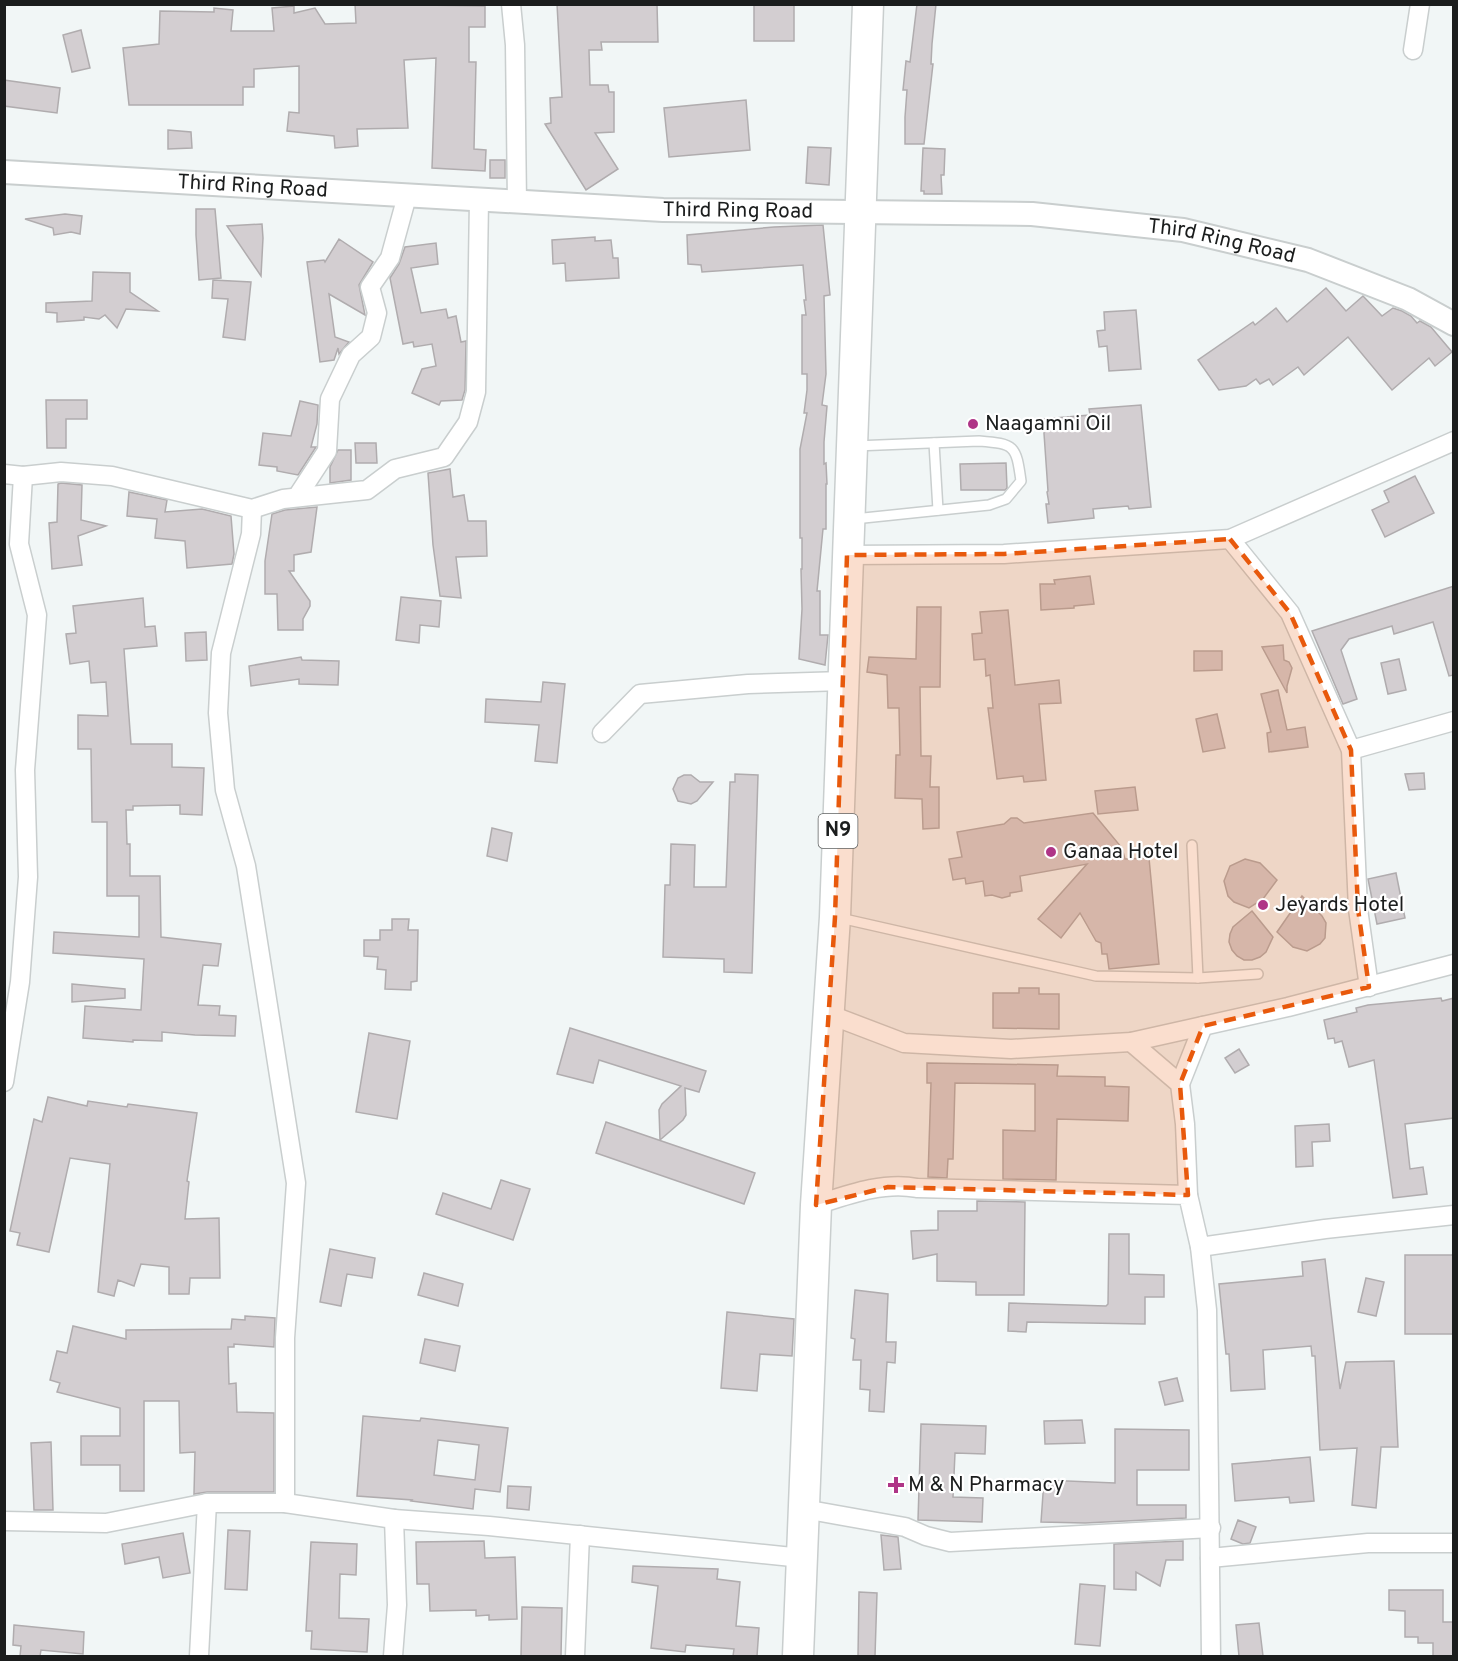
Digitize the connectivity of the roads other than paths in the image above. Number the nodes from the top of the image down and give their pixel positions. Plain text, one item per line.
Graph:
1 (512, 4) edge
2 (868, 4) edge
3 (1420, 4) edge
4 (1413, 50) dead end
5 (4, 172) edge
6 (406, 196) junction
7 (479, 200) junction
8 (517, 203) junction
9 (860, 211) junction
10 (1454, 324) edge
11 (1454, 441) edge
12 (934, 443) junction
13 (852, 446) junction
14 (14, 475) edge
15 (297, 497) junction
16 (252, 509) junction
17 (938, 510) junction
18 (849, 520) junction
19 (1230, 539) junction
20 (847, 555) junction
21 (843, 681) junction
22 (1454, 721) edge
23 (602, 733) dead end
24 (1351, 750) junction
25 (1192, 845) dead end
26 (835, 917) junction
27 (1454, 964) edge
28 (1258, 974) dead end
29 (1198, 978) junction
30 (1369, 987) junction
31 (828, 1014) junction
32 (1203, 1026) junction
33 (8, 1042) edge
34 (1131, 1042) junction
35 (4, 1082) edge
36 (1180, 1084) junction
37 (1188, 1195) junction
38 (816, 1205) junction
39 (1454, 1215) edge
40 (1200, 1247) junction
41 (207, 1503) junction
42 (285, 1503) junction
43 (804, 1509) junction
44 (394, 1519) junction
45 (4, 1521) edge
46 (1211, 1528) junction
47 (580, 1535) junction
48 (1454, 1543) edge
49 (802, 1558) junction
50 (1210, 1558) junction
51 (199, 1656) edge
52 (393, 1656) edge
53 (575, 1656) edge
54 (798, 1656) edge
55 (1211, 1656) edge

1 - 8 street
2 - 9 highway, N9
3 - 4 street
5 - 6 street, Third Ring Road
6 - 7 street, Third Ring Road
6 - 15 street
7 - 8 street, Third Ring Road
7 - 15 street
8 - 9 street, Third Ring Road
9 - 10 street, Third Ring Road
9 - 13 highway, N9
11 - 19 street
12 - 13 lane
12 - 17 lane
12 - 17 lane
13 - 18 highway, N9
14 - 16 street
14 - 33 street
15 - 16 street
16 - 42 street
17 - 18 lane
18 - 20 highway, N9
19 - 20 street
19 - 24 street
20 - 21 highway, N9
21 - 23 street
21 - 26 highway, N9
22 - 24 street
24 - 30 street
25 - 29 lane
26 - 29 lane
26 - 31 highway, N9
27 - 30 street
28 - 29 lane
30 - 32 street
31 - 34 street
31 - 38 highway, N9
32 - 34 street
32 - 36 street
33 - 35 street
34 - 36 street
36 - 37 street
37 - 38 street
37 - 40 street
38 - 43 highway, N9
39 - 40 street
40 - 46 street
41 - 42 street
41 - 45 street
41 - 51 street
42 - 44 street
43 - 46 street
43 - 49 highway, N9
44 - 47 street
44 - 52 street
46 - 50 street
47 - 49 street
47 - 53 street
48 - 50 street
49 - 54 highway, N9
50 - 55 street

